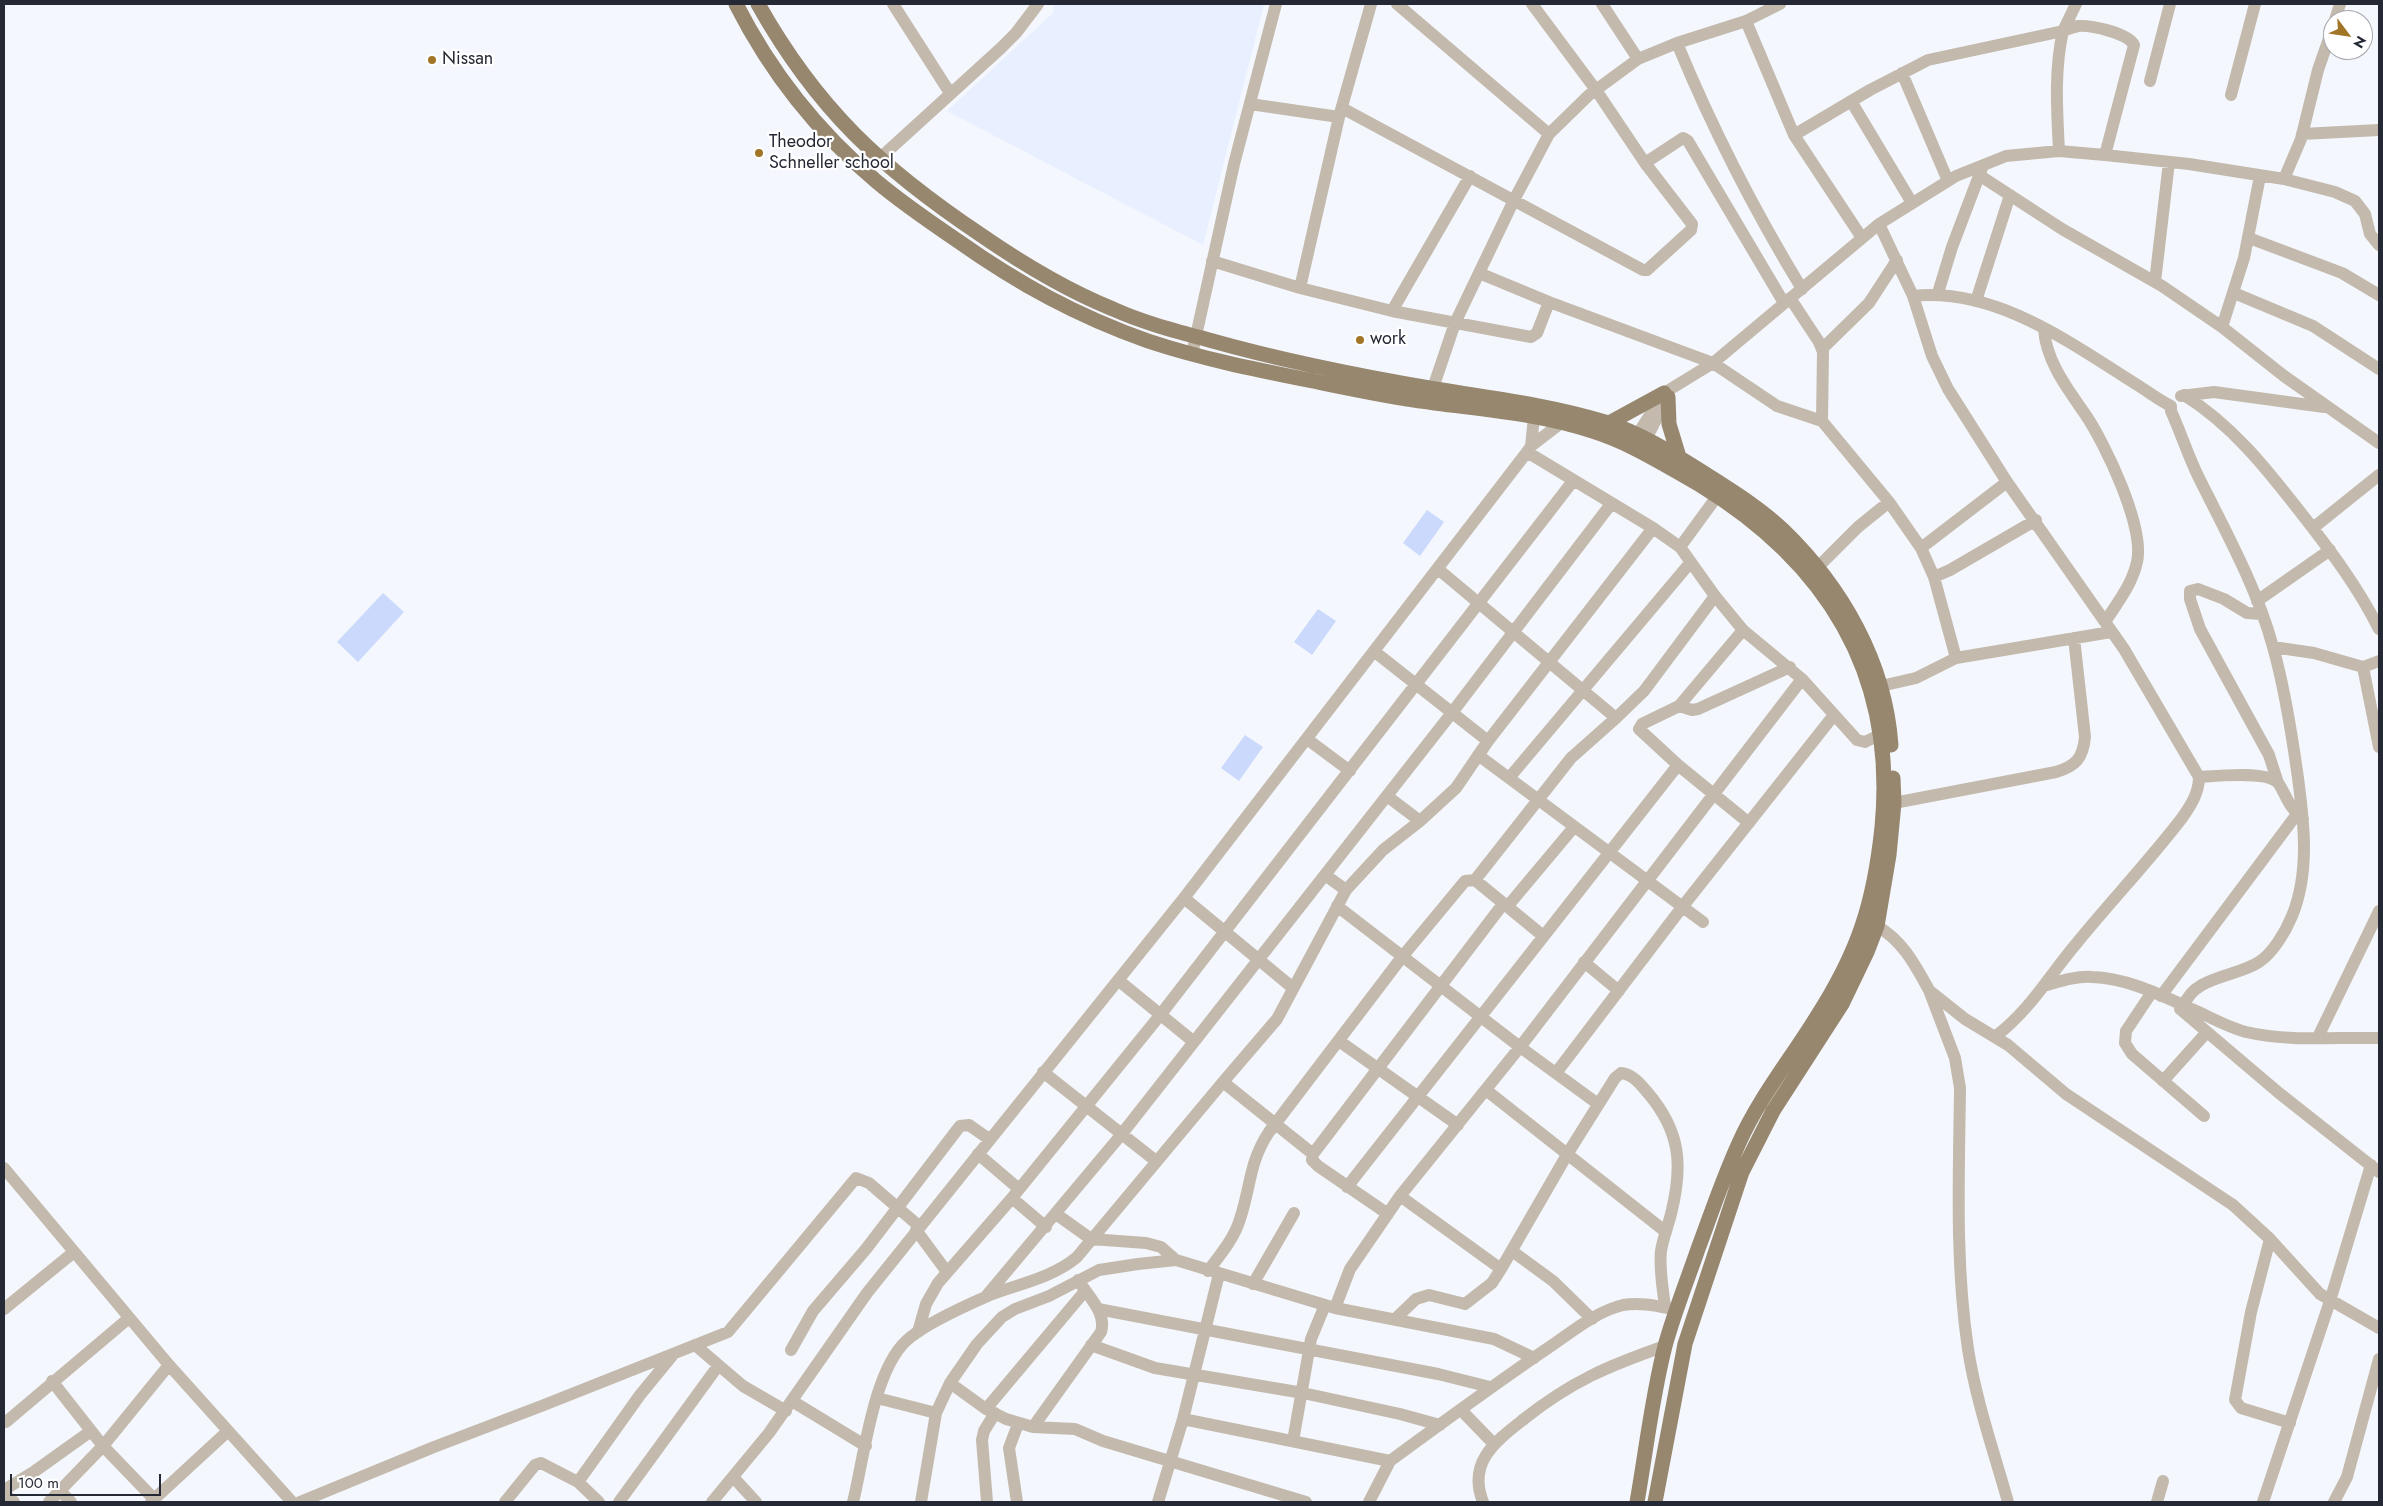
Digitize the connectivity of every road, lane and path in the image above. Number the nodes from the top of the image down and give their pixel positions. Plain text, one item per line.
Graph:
1 (736, 4) edge
2 (758, 4) edge
3 (893, 4) edge
4 (1038, 4) edge
5 (1276, 4) edge
6 (1370, 4) edge
7 (1397, 4) edge
8 (1532, 4) edge
9 (1602, 4) edge
10 (2076, 4) edge
11 (2170, 4) edge
12 (2256, 4) edge
13 (1774, 5) edge
14 (1746, 22) junction
15 (2063, 31) junction
16 (1677, 43) junction
17 (2323, 56) edge
18 (1638, 59) junction
19 (1902, 73) junction
20 (2150, 81) dead end
21 (1596, 90) junction
22 (950, 94) junction
23 (2231, 95) dead end
24 (1851, 101) junction
25 (1250, 104) junction
26 (1341, 113) junction
27 (2379, 130) edge
28 (1550, 134) junction
29 (2302, 134) junction
30 (1794, 135) junction
31 (2059, 151) junction
32 (2105, 155) junction
33 (879, 159) junction
34 (2169, 162) junction
35 (1645, 164) junction
36 (1981, 169) junction
37 (1470, 176) junction
38 (2260, 176) junction
39 (2284, 180) junction
40 (1948, 181) junction
41 (2010, 195) junction
42 (1514, 200) junction
43 (1912, 203) junction
44 (1878, 224) junction
45 (1862, 238) junction
46 (2249, 238) junction
47 (2379, 245) edge
48 (1897, 260) junction
49 (1212, 261) junction
50 (1479, 273) junction
51 (1043, 276) junction
52 (2155, 282) junction
53 (1300, 288) junction
54 (1802, 289) junction
55 (1035, 292) junction
56 (1938, 293) junction
57 (2234, 293) junction
58 (2379, 295) edge
59 (1913, 296) junction
60 (1787, 301) junction
61 (1976, 301) junction
62 (1549, 302) junction
63 (1392, 312) junction
64 (1455, 323) junction
65 (2222, 327) junction
66 (2044, 329) junction
67 (1196, 337) junction
68 (1822, 348) junction
69 (1192, 354) junction
70 (1713, 363) junction
71 (2379, 369) edge
72 (1433, 388) junction
73 (1667, 393) junction
74 (2184, 395) junction
75 (2171, 406) junction
76 (2327, 407) junction
77 (1534, 417) junction
78 (1822, 421) junction
79 (1561, 423) junction
80 (1609, 423) junction
81 (1638, 443) junction
82 (2379, 443) edge
83 (1529, 449) junction
84 (1679, 457) junction
85 (2379, 475) edge
86 (1572, 480) junction
87 (2007, 482) junction
88 (1718, 496) junction
89 (1888, 502) junction
90 (1611, 504) junction
91 (2036, 520) junction
92 (1653, 528) junction
93 (2313, 528) junction
94 (1680, 547) junction
95 (1921, 548) junction
96 (2330, 550) junction
97 (1690, 563) junction
98 (1818, 567) junction
99 (1438, 569) junction
100 (1934, 577) junction
101 (1715, 596) junction
102 (2257, 601) junction
103 (1479, 603) junction
104 (2261, 614) junction
105 (2108, 627) junction
106 (1743, 630) junction
107 (2379, 630) edge
108 (1513, 632) junction
109 (2074, 638) junction
110 (2273, 647) junction
111 (1375, 652) junction
112 (1956, 658) junction
113 (1549, 661) junction
114 (2379, 661) edge
115 (1790, 667) junction
116 (2363, 667) junction
117 (1802, 679) junction
118 (1415, 686) junction
119 (1881, 686) junction
120 (1584, 690) junction
121 (1680, 706) junction
122 (1451, 714) junction
123 (1834, 715) junction
124 (1616, 718) junction
125 (1881, 734) junction
126 (1307, 739) junction
127 (1488, 741) junction
128 (2379, 747) edge
129 (1478, 755) junction
130 (1678, 765) junction
131 (1350, 770) junction
132 (2199, 777) junction
133 (1509, 778) junction
134 (2278, 783) junction
135 (1713, 794) junction
136 (1387, 796) junction
137 (1536, 799) junction
138 (1894, 803) junction
139 (2300, 817) junction
140 (1420, 821) junction
141 (1748, 824) junction
142 (1574, 827) junction
143 (1610, 852) junction
144 (1325, 875) junction
145 (1647, 879) junction
146 (1474, 880) junction
147 (1346, 890) junction
148 (1184, 898) junction
149 (1505, 905) junction
150 (1337, 906) junction
151 (1683, 906) junction
152 (2379, 912) edge
153 (1703, 922) dead end
154 (1877, 926) junction
155 (1226, 931) junction
156 (1542, 935) junction
157 (1402, 957) junction
158 (1259, 959) junction
159 (1584, 962) junction
160 (1118, 980) junction
161 (2046, 985) junction
162 (1440, 987) junction
163 (1293, 988) junction
164 (1929, 990) junction
165 (1619, 991) junction
166 (2162, 996) junction
167 (2184, 1006) junction
168 (1160, 1014) junction
169 (1479, 1017) junction
170 (1819, 1029) junction
171 (2206, 1032) junction
172 (1996, 1036) junction
173 (2318, 1037) junction
174 (2379, 1038) edge
175 (1194, 1042) junction
176 (1339, 1042) junction
177 (1520, 1048) junction
178 (1378, 1071) junction
179 (1043, 1072) junction
180 (1556, 1073) junction
181 (2163, 1081) junction
182 (1222, 1082) junction
183 (1486, 1090) junction
184 (1417, 1097) junction
185 (1598, 1104) junction
186 (1085, 1106) junction
187 (2204, 1116) dead end
188 (1275, 1123) junction
189 (1458, 1125) junction
190 (1121, 1135) junction
191 (989, 1139) junction
192 (1568, 1153) junction
193 (978, 1154) junction
194 (1313, 1154) junction
195 (1156, 1161) junction
196 (4, 1168) edge
197 (2375, 1169) edge
198 (1347, 1187) junction
199 (1016, 1194) junction
200 (1400, 1196) junction
201 (898, 1207) junction
202 (1294, 1213) dead end
203 (1056, 1214) junction
204 (1388, 1214) junction
205 (1046, 1226) junction
206 (918, 1228) junction
207 (1666, 1232) junction
208 (1091, 1239) junction
209 (2270, 1239) junction
210 (1512, 1251) junction
211 (74, 1252) junction
212 (1176, 1260) junction
213 (1501, 1269) junction
214 (947, 1272) junction
215 (1213, 1273) junction
216 (1253, 1284) junction
217 (1082, 1286) junction
218 (986, 1297) junction
219 (2330, 1301) junction
220 (1330, 1306) junction
221 (4, 1309) edge
222 (1098, 1309) junction
223 (1671, 1309) junction
224 (129, 1318) junction
225 (1394, 1319) junction
226 (1592, 1319) junction
227 (1205, 1328) junction
228 (2379, 1328) edge
229 (918, 1332) junction
230 (695, 1345) junction
231 (1091, 1345) junction
232 (1665, 1346) junction
233 (1309, 1349) junction
234 (792, 1350) dead end
235 (674, 1354) junction
236 (1534, 1358) junction
237 (2379, 1359) edge
238 (169, 1365) junction
239 (718, 1366) junction
240 (1194, 1375) junction
241 (52, 1381) junction
242 (950, 1383) junction
243 (1490, 1387) junction
244 (1302, 1393) junction
245 (876, 1398) junction
246 (789, 1406) junction
247 (990, 1411) junction
248 (1462, 1411) junction
249 (936, 1413) junction
250 (1183, 1419) junction
251 (6, 1422) dead end
252 (2290, 1423) junction
253 (1018, 1424) junction
254 (1440, 1425) junction
255 (1032, 1427) junction
256 (91, 1430) junction
257 (228, 1431) junction
258 (1293, 1442) junction
259 (1493, 1443) junction
260 (103, 1446) junction
261 (866, 1446) junction
262 (1171, 1460) junction
263 (1390, 1461) junction
264 (734, 1478) junction
265 (2163, 1481) dead end
266 (578, 1482) junction
267 (60, 1491) junction
268 (4, 1492) edge
269 (1375, 1499) edge
270 (306, 1500) edge
271 (152, 1501) edge
272 (1637, 1501) edge
273 (14, 1502) edge
274 (49, 1502) edge
275 (71, 1502) edge
276 (292, 1502) edge
277 (325, 1502) edge
278 (505, 1502) edge
279 (599, 1502) edge
280 (619, 1502) edge
281 (712, 1502) edge
282 (756, 1502) edge
283 (853, 1502) edge
284 (921, 1502) edge
285 (987, 1502) edge
286 (1017, 1502) edge
287 (1158, 1502) edge
288 (1306, 1502) edge
289 (1483, 1502) edge
290 (1655, 1502) edge
291 (2008, 1502) edge
292 (2157, 1502) edge
293 (2263, 1502) edge
294 (2334, 1502) edge

1 - 55 main road
2 - 33 main road
3 - 22 street
4 - 22 street
5 - 25 street
6 - 26 street
7 - 28 street
8 - 21 street
9 - 18 street
10 - 15 street
11 - 20 street
12 - 23 street
13 - 14 street
14 - 16 street
14 - 30 street
15 - 19 street
15 - 31 street
15 - 32 street
16 - 18 street
16 - 54 street
17 - 29 street
18 - 21 street
19 - 24 street
19 - 40 street
21 - 28 street
21 - 35 street
22 - 33 street
24 - 30 street
24 - 43 street
25 - 26 street
25 - 49 street
26 - 37 street
26 - 53 street
27 - 29 street
28 - 42 street
29 - 39 street
30 - 45 street
31 - 32 street
31 - 36 street
32 - 34 street
33 - 51 main road
34 - 38 street
34 - 52 street
35 - 42 street
35 - 60 street
36 - 40 street
36 - 41 street
36 - 56 street
37 - 42 street
37 - 63 street
38 - 39 street
38 - 46 street
39 - 47 street
40 - 43 street
41 - 52 street
41 - 61 street
42 - 50 street
43 - 44 street
44 - 45 street
44 - 48 street
45 - 54 street
46 - 57 street
46 - 58 street
48 - 59 street
48 - 68 street
49 - 53 street
49 - 67 street
50 - 62 street
50 - 64 street
51 - 55 main road
51 - 67 main road
52 - 65 street
53 - 63 street
54 - 60 street
55 - 69 main road
56 - 59 street
56 - 61 street
57 - 65 street
57 - 71 street
59 - 87 street
60 - 68 street
60 - 70 street
61 - 66 street
62 - 64 street
62 - 70 street
63 - 64 street
64 - 72 street
65 - 76 street
66 - 75 street
66 - 105 street
67 - 69 street
67 - 72 main road
68 - 78 street
69 - 77 main road
70 - 73 street
70 - 78 street
72 - 80 main road
73 - 80 main road
73 - 81 street
73 - 84 main road
74 - 75 street
74 - 76 street
74 - 93 street
75 - 102 street
76 - 82 street
77 - 79 main road
77 - 83 street
78 - 89 street
79 - 81 main road
79 - 83 street
80 - 81 main road
81 - 84 main road
81 - 88 main road
83 - 86 street
83 - 99 street
84 - 98 main road
85 - 93 street
86 - 90 street
86 - 103 street
87 - 91 street
87 - 95 street
88 - 94 street
88 - 125 main road
89 - 95 street
89 - 98 street
90 - 92 street
90 - 108 street
91 - 100 street
91 - 105 street
92 - 94 street
92 - 113 street
93 - 96 street
94 - 97 street
95 - 100 street
96 - 102 street
96 - 107 street
97 - 101 street
97 - 120 street
98 - 119 main road
99 - 103 street
99 - 111 street
100 - 112 street
101 - 106 street
101 - 124 street
102 - 104 street
103 - 108 street
103 - 118 street
104 - 110 street
104 - 134 street
105 - 109 street
105 - 132 street
106 - 115 street
106 - 121 street
108 - 113 street
108 - 122 street
109 - 112 street
109 - 138 street
110 - 116 street
110 - 139 street
111 - 118 street
111 - 126 street
112 - 119 street
113 - 120 street
113 - 127 street
114 - 116 street
115 - 117 street
115 - 121 street
116 - 128 street
117 - 123 street
117 - 135 street
118 - 122 street
118 - 131 street
119 - 138 main road
120 - 124 street
120 - 133 street
121 - 130 street
122 - 127 street
122 - 136 street
123 - 125 street
123 - 141 street
124 - 137 street
125 - 170 main road
126 - 131 street
126 - 148 street
127 - 129 street
129 - 133 street
129 - 140 street
130 - 135 street
130 - 143 street
131 - 155 street
132 - 134 street
132 - 161 street
133 - 137 street
134 - 139 street
135 - 141 street
135 - 145 street
136 - 140 street
136 - 144 street
137 - 142 street
137 - 146 street
138 - 154 main road
139 - 166 street
139 - 167 street
140 - 147 street
141 - 151 street
142 - 143 street
142 - 149 street
143 - 145 street
143 - 156 street
144 - 147 street
144 - 158 street
145 - 151 street
145 - 159 street
146 - 149 street
146 - 157 street
147 - 150 street
148 - 155 street
148 - 160 street
149 - 156 street
149 - 162 street
150 - 157 street
150 - 163 street
151 - 153 street
151 - 165 street
152 - 173 street
154 - 164 street
154 - 170 main road
155 - 158 street
155 - 168 street
156 - 169 street
157 - 162 street
157 - 176 street
158 - 163 street
158 - 175 street
159 - 165 street
159 - 177 street
160 - 168 street
160 - 179 street
161 - 166 street
161 - 172 street
162 - 169 street
162 - 178 street
163 - 182 street
164 - 172 street
164 - 291 street
165 - 180 street
166 - 167 street
166 - 171 street
166 - 181 street
167 - 173 street
168 - 175 street
168 - 186 street
169 - 177 street
169 - 184 street
170 - 223 main road
170 - 290 main road
171 - 181 street
171 - 197 street
172 - 209 street
173 - 174 street
175 - 190 street
176 - 178 street
176 - 188 street
177 - 180 street
177 - 183 street
178 - 184 street
178 - 194 street
179 - 186 street
179 - 191 street
180 - 185 street
181 - 187 street
182 - 188 street
182 - 195 street
183 - 189 street
183 - 192 street
184 - 189 street
184 - 198 street
185 - 192 street
185 - 207 street
186 - 190 street
186 - 199 street
188 - 194 street
188 - 215 street
189 - 200 street
190 - 195 street
190 - 203 street
191 - 193 street
191 - 201 street
192 - 207 street
192 - 210 street
193 - 199 street
193 - 206 street
194 - 198 street
195 - 208 street
196 - 211 street
197 - 219 street
198 - 204 street
199 - 205 street
199 - 214 street
200 - 204 street
200 - 213 street
201 - 206 street
201 - 230 street
201 - 234 street
202 - 216 street
203 - 205 street
203 - 208 street
204 - 220 street
205 - 218 street
206 - 214 street
206 - 246 street
207 - 223 street
208 - 212 street
208 - 218 street
209 - 219 street
209 - 252 street
210 - 213 street
210 - 226 street
211 - 221 street
211 - 224 street
212 - 215 street
212 - 217 street
213 - 225 street
214 - 229 street
215 - 216 street
215 - 227 street
216 - 220 street
217 - 222 street
217 - 242 street
217 - 247 street
218 - 229 street
219 - 228 street
219 - 252 street
220 - 225 street
220 - 233 street
222 - 227 street
222 - 231 street
223 - 226 street
223 - 232 main road
224 - 238 street
224 - 241 street
225 - 236 street
226 - 236 street
227 - 233 street
227 - 240 street
229 - 245 street
230 - 235 street
230 - 239 street
231 - 240 street
231 - 255 street
232 - 259 street
232 - 272 main road
233 - 243 street
233 - 244 street
235 - 266 street
235 - 270 street
236 - 243 street
237 - 294 street
238 - 257 street
238 - 260 street
239 - 246 street
239 - 280 street
240 - 244 street
240 - 250 street
241 - 251 street
241 - 256 street
242 - 247 street
242 - 249 street
243 - 248 street
244 - 254 street
244 - 258 street
245 - 249 street
245 - 261 street
246 - 261 street
246 - 264 street
247 - 253 street
247 - 285 street
248 - 254 street
248 - 259 street
249 - 284 street
250 - 258 street
250 - 262 street
252 - 293 street
253 - 255 street
253 - 286 street
254 - 263 street
255 - 262 street
256 - 260 street
256 - 268 street
257 - 271 street
257 - 276 street
258 - 263 street
259 - 289 street
260 - 267 street
260 - 271 street
261 - 283 street
262 - 287 street
262 - 288 street
263 - 269 street
264 - 281 street
264 - 282 street
265 - 292 street
266 - 278 street
266 - 279 street
267 - 274 street
267 - 275 street
268 - 273 street
270 - 277 street
272 - 290 main road

